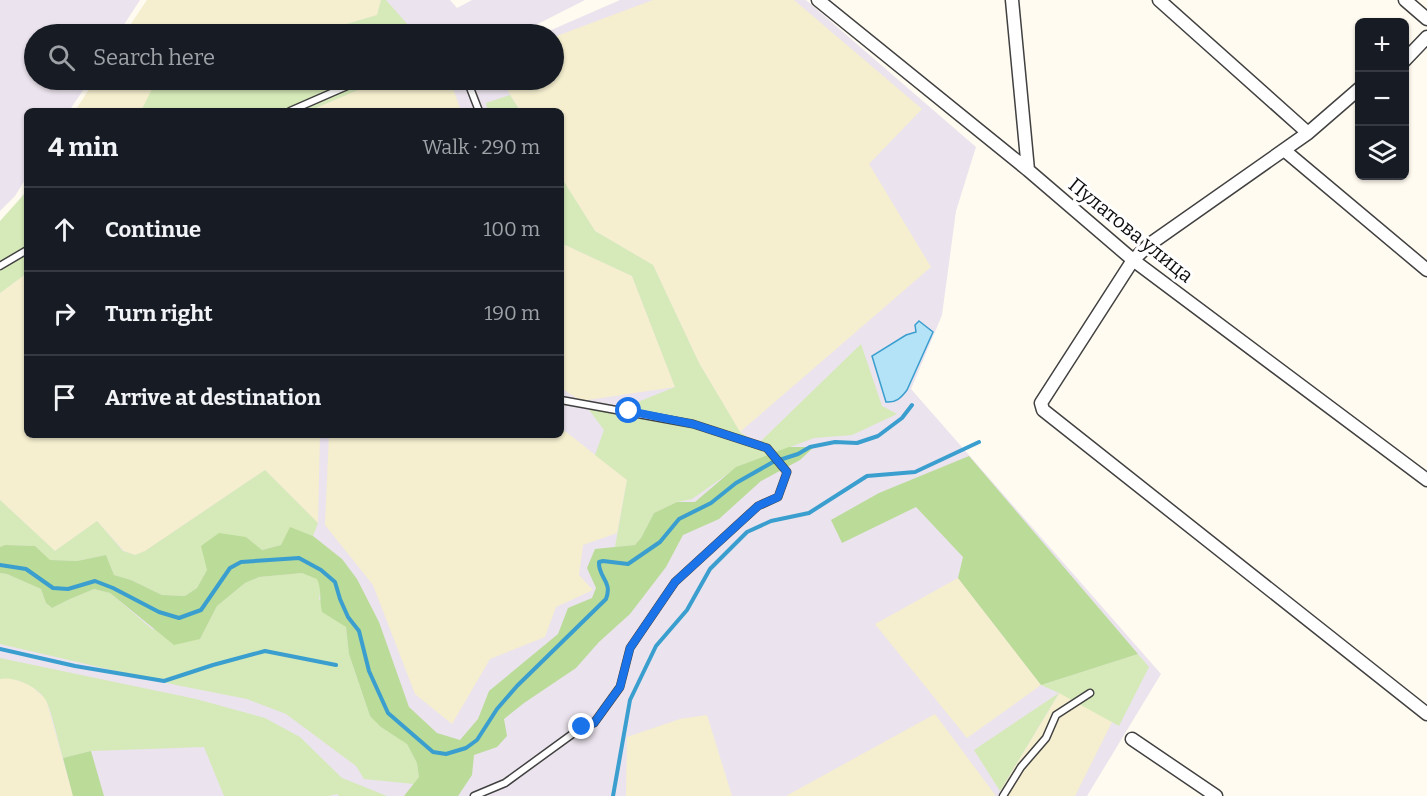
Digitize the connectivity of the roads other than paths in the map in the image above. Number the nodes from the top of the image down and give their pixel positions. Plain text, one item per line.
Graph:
1 (818, 0) edge
2 (1012, 0) edge
3 (1159, 0) edge
4 (1405, 0) edge
5 (1427, 19) edge
6 (1427, 37) edge
7 (1416, 49) junction
8 (1409, 57) edge
9 (1427, 58) edge
10 (338, 90) edge
11 (471, 90) edge
12 (1355, 92) edge
13 (297, 108) edge
14 (478, 108) edge
15 (1308, 133) junction
16 (1284, 150) junction
17 (1028, 171) junction
18 (24, 252) edge
19 (1133, 260) junction
20 (0, 266) edge
21 (1427, 270) edge
22 (564, 401) edge
23 (1427, 480) edge
24 (1090, 693) dead end
25 (1427, 714) edge
26 (1132, 739) dead end
27 (474, 796) edge
28 (1003, 796) edge
29 (1216, 796) edge

1 - 17 street, Пулатова улица
2 - 17 street
3 - 15 street
4 - 5 street
6 - 7 street
7 - 8 street
7 - 9 street
10 - 13 lane
11 - 14 lane
12 - 15 street
15 - 16 street
16 - 19 street
16 - 21 street
17 - 19 street, Пулатова улица
18 - 20 lane
19 - 23 street, Пулатова улица
19 - 25 street
22 - 27 lane
24 - 28 lane
26 - 29 street

